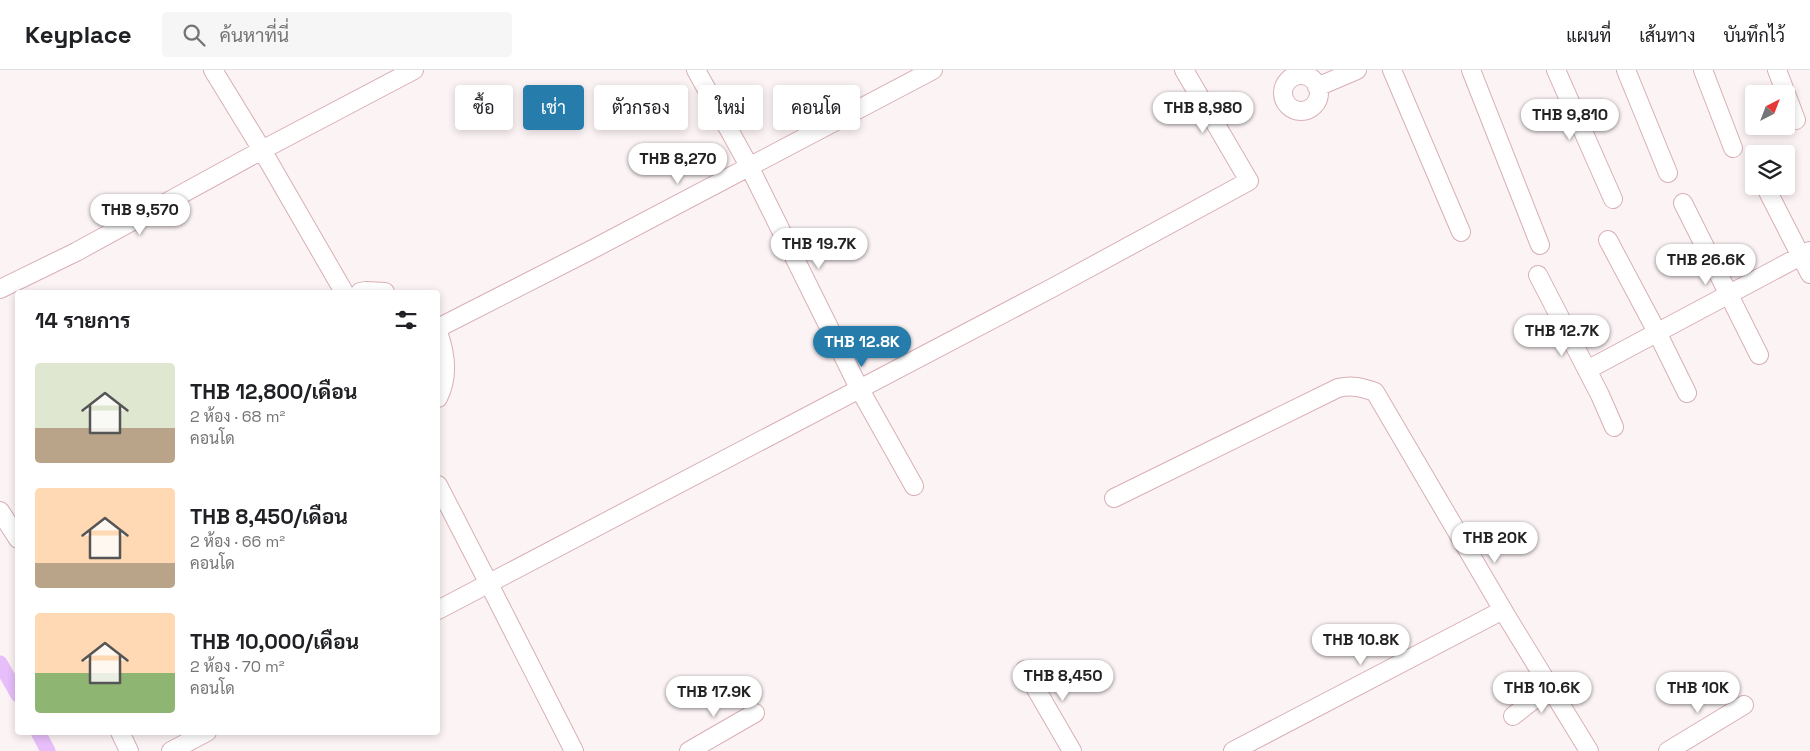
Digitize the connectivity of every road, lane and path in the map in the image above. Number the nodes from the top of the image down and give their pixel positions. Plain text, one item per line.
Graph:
1 (213, 70) edge
2 (414, 70) edge
3 (696, 70) edge
4 (934, 70) edge
5 (1184, 70) edge
6 (1357, 70) edge
7 (1392, 70) edge
8 (1471, 70) edge
9 (1556, 70) edge
10 (1626, 70) edge
11 (1702, 70) edge
12 (1777, 70) edge
13 (1286, 74) edge
14 (1318, 81) edge
15 (1796, 120) dead end
16 (1733, 148) dead end
17 (262, 150) junction
18 (749, 166) junction
19 (1668, 173) dead end
20 (1771, 195) edge
21 (1613, 199) dead end
22 (1683, 203) dead end
23 (1461, 232) dead end
24 (1608, 240) dead end
25 (1540, 245) dead end
26 (1806, 253) edge
27 (1810, 274) edge
28 (1538, 275) dead end
29 (0, 288) edge
30 (343, 290) edge
31 (1728, 294) junction
32 (440, 327) edge
33 (1657, 332) junction
34 (440, 338) edge
35 (1759, 355) dead end
36 (1587, 370) junction
37 (859, 388) junction
38 (440, 391) edge
39 (1687, 393) dead end
40 (1614, 427) dead end
41 (914, 486) dead end
42 (440, 489) edge
43 (1114, 498) dead end
44 (0, 511) edge
45 (15, 534) edge
46 (489, 584) junction
47 (440, 609) edge
48 (1503, 610) junction
49 (1026, 670) dead end
50 (1550, 687) junction
51 (1744, 705) dead end
52 (755, 713) dead end
53 (1513, 716) dead end
54 (121, 735) edge
55 (201, 735) edge
56 (129, 751) edge
57 (171, 751) edge
58 (574, 751) edge
59 (689, 751) edge
60 (1072, 751) edge
61 (1233, 751) edge
62 (1590, 751) edge
63 (1668, 751) edge

1 - 17 street
2 - 17 street
3 - 18 street
4 - 18 street
5 - 37 street
6 - 14 street
7 - 23 street
8 - 25 street
9 - 21 street
10 - 19 street
11 - 16 street
12 - 15 street
13 - 14 street
13 - 14 street
17 - 29 street
17 - 30 street
18 - 32 street
18 - 37 street
20 - 26 street
22 - 31 street
24 - 33 street
26 - 27 street
26 - 31 street
28 - 36 street
31 - 33 street
31 - 35 street
33 - 36 street
33 - 39 street
34 - 38 street
36 - 40 street
37 - 41 street
37 - 46 street
42 - 46 street
43 - 48 street
44 - 45 street
46 - 47 street
46 - 58 street
48 - 50 street
48 - 61 street
49 - 60 street
50 - 53 street
50 - 62 street
51 - 63 street
52 - 59 street
54 - 56 street
55 - 57 street

